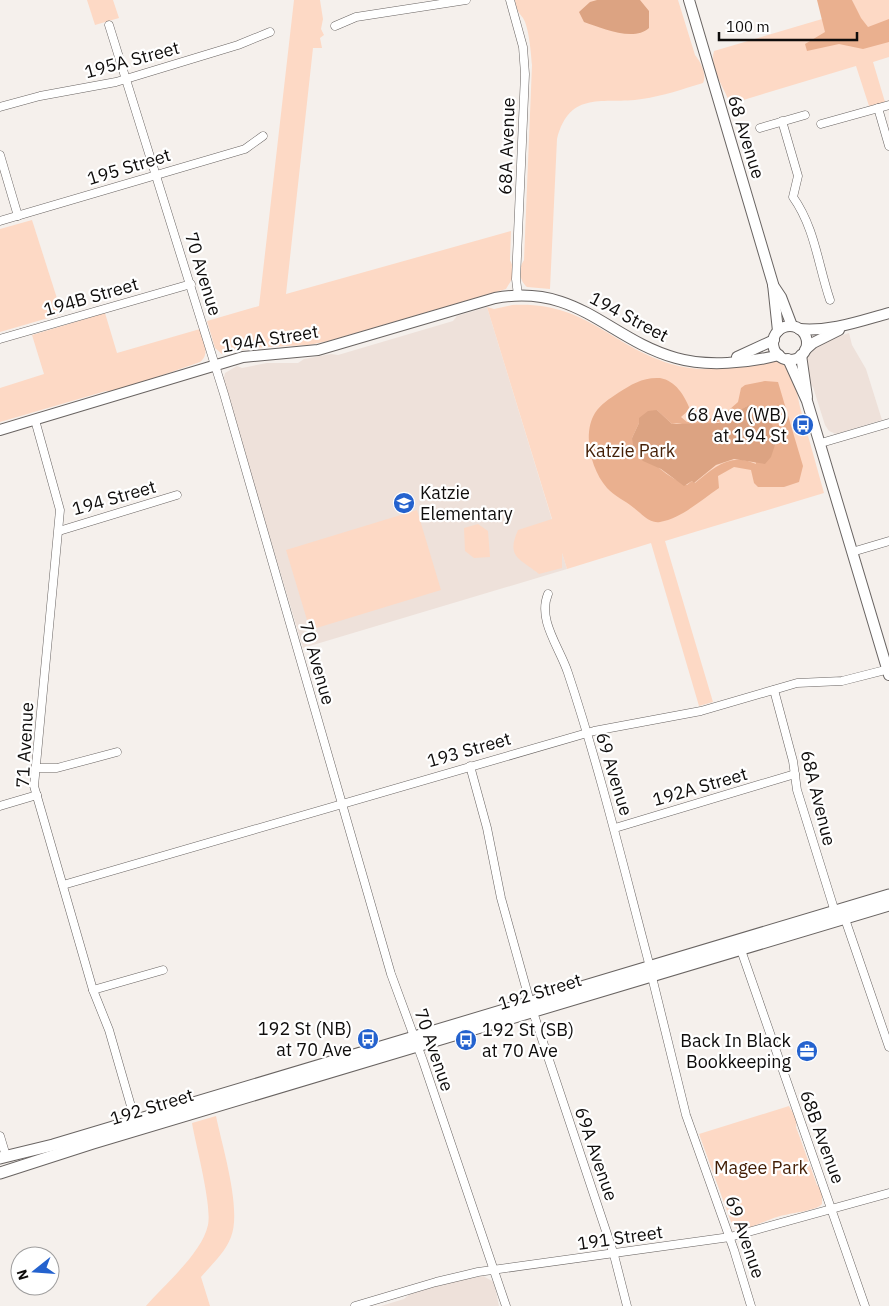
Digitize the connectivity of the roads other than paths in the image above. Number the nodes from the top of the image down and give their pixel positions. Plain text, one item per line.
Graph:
1 (466, 0) edge
2 (510, 0) edge
3 (689, 0) edge
4 (109, 25) dead end
5 (335, 26) dead end
6 (270, 32) dead end
7 (126, 80) junction
8 (889, 105) edge
9 (0, 107) edge
10 (878, 108) junction
11 (805, 115) dead end
12 (782, 121) junction
13 (822, 124) dead end
14 (760, 128) dead end
15 (263, 136) dead end
16 (889, 146) edge
17 (0, 155) edge
18 (156, 174) junction
19 (18, 216) junction
20 (0, 221) edge
21 (191, 284) junction
22 (773, 284) junction
23 (518, 295) junction
24 (830, 300) dead end
25 (889, 313) edge
26 (849, 325) junction
27 (795, 328) junction
28 (776, 336) junction
29 (0, 339) edge
30 (803, 352) junction
31 (783, 357) junction
32 (724, 362) junction
33 (214, 365) junction
34 (808, 401) junction
35 (35, 420) junction
36 (889, 422) edge
37 (0, 430) edge
38 (821, 443) junction
39 (177, 495) dead end
40 (58, 531) junction
41 (889, 541) edge
42 (852, 552) junction
43 (548, 594) dead end
44 (888, 671) edge
45 (774, 690) junction
46 (585, 733) junction
47 (117, 752) dead end
48 (470, 766) junction
49 (36, 768) junction
50 (795, 774) junction
51 (37, 795) junction
52 (342, 803) junction
53 (0, 806) edge
54 (614, 828) junction
55 (63, 885) junction
56 (889, 895) edge
57 (889, 905) edge
58 (835, 912) junction
59 (844, 919) junction
60 (741, 950) junction
61 (163, 970) dead end
62 (651, 972) junction
63 (93, 990) junction
64 (532, 1007) junction
65 (416, 1042) junction
66 (889, 1047) edge
67 (135, 1120) junction
68 (0, 1136) edge
69 (3, 1157) edge
70 (0, 1173) edge
71 (889, 1193) edge
72 (832, 1210) junction
73 (730, 1237) junction
74 (614, 1255) junction
75 (495, 1270) junction
76 (355, 1306) edge
77 (506, 1306) edge
78 (627, 1306) edge
79 (751, 1306) edge
80 (865, 1306) edge

1 - 5 street
2 - 23 street, 68A Avenue
3 - 22 street, 68 Avenue
4 - 7 street, 70 Avenue
6 - 7 street, 195A Street
7 - 9 street, 195A Street
7 - 18 street, 70 Avenue
8 - 10 street
10 - 13 street
10 - 16 street
11 - 12 street
12 - 14 street
12 - 24 street
15 - 18 street, 195 Street
17 - 19 street
18 - 19 street, 195 Street
18 - 21 street, 70 Avenue
19 - 20 street, 195 Street
21 - 29 street, 194B Street
21 - 33 street, 70 Avenue
22 - 27 street, 68 Avenue
22 - 28 street, 68 Avenue
23 - 32 street, 194 Street
23 - 33 street, 194A Street
25 - 26 street
26 - 27 street
26 - 30 street
27 - 28 street
27 - 30 street
28 - 31 street
28 - 32 street, 194 Street
30 - 31 street
30 - 34 street
31 - 32 street, 194 Street
31 - 34 street
33 - 35 street, 194A Street
33 - 52 street, 70 Avenue
34 - 38 street
35 - 37 street, 194A Street
35 - 40 street, 71 Avenue
36 - 38 street
38 - 42 street
39 - 40 street, 194 Street
40 - 49 street, 71 Avenue
41 - 42 street
42 - 44 street
43 - 46 street, 69 Avenue
44 - 45 street, 193 Street
45 - 46 street, 193 Street
45 - 50 street, 68A Avenue
46 - 48 street, 193 Street
46 - 54 street, 69 Avenue
47 - 49 street
48 - 52 street, 193 Street
48 - 64 street, 69A Avenue
49 - 51 street, 71 Avenue
50 - 54 street, 192A Street
50 - 58 street, 68A Avenue
51 - 53 street
51 - 55 street, 71 Avenue
52 - 55 street, 193 Street
52 - 65 street, 70 Avenue
54 - 62 street, 69 Avenue
55 - 63 street, 71 Avenue
56 - 58 main road
57 - 59 main road, 192 Street
58 - 62 main road
59 - 60 main road, 192 Street
59 - 66 street
60 - 62 main road, 192 Street
60 - 72 street, 68B Avenue
61 - 63 street
62 - 64 main road, 192 Street
62 - 64 main road, 192 Street
62 - 73 street, 69 Avenue
63 - 67 street, 71 Avenue
64 - 65 main road, 192 Street
64 - 74 street, 69A Avenue
65 - 67 main road, 192 Street
65 - 70 main road, 192 Street
65 - 75 street, 70 Avenue
67 - 69 main road, 192 Street
68 - 69 street
71 - 72 street, 191 Street
72 - 73 street, 191 Street
72 - 80 street, 68B Avenue
73 - 74 street, 191 Street
73 - 79 street, 69 Avenue
74 - 75 street, 191 Street
74 - 78 street, 69A Avenue
75 - 76 street, 191 Street
75 - 77 street, 70 Avenue

